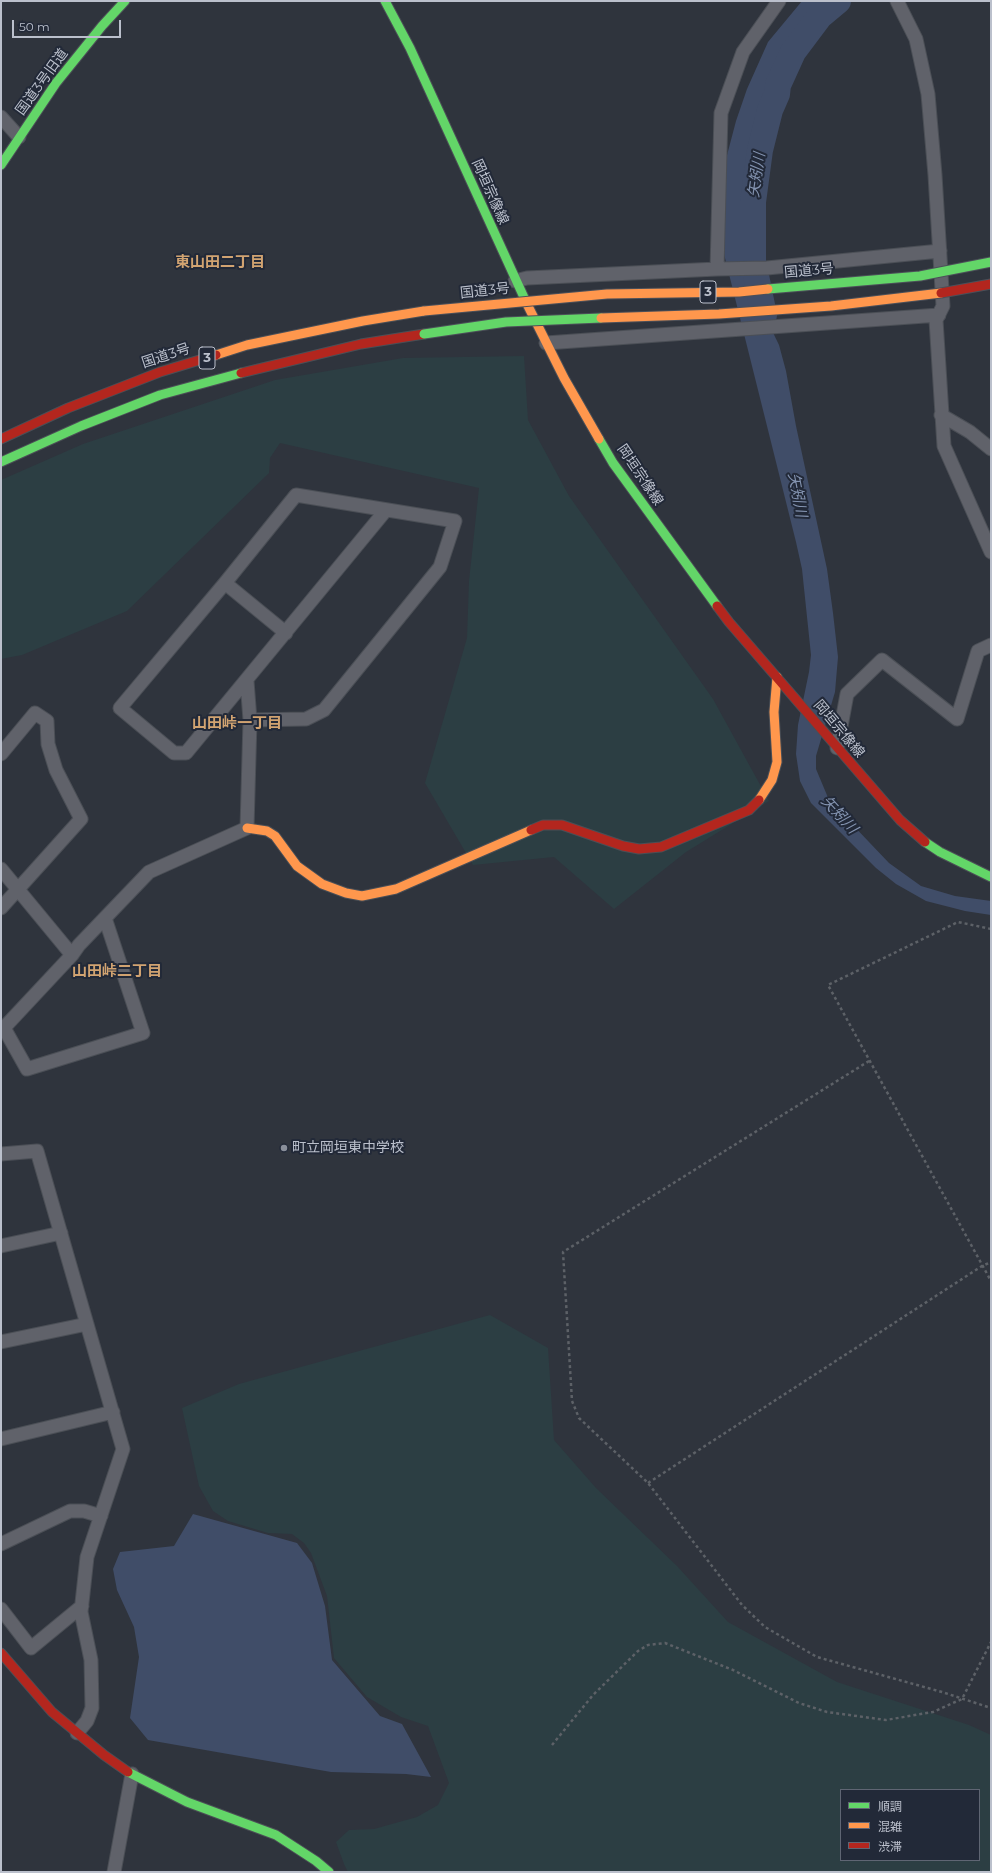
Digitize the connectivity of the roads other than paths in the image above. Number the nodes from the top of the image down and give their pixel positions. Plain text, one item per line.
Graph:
1 (125, 1) edge
2 (385, 1) edge
3 (779, 1) edge
4 (898, 1) edge
5 (1, 117) edge
6 (19, 137) junction
7 (1, 165) edge
8 (940, 251) junction
9 (991, 262) edge
10 (717, 269) junction
11 (514, 281) junction
12 (991, 284) edge
13 (939, 314) junction
14 (546, 343) junction
15 (941, 415) junction
16 (1, 439) edge
17 (991, 449) edge
18 (1, 462) edge
19 (386, 510) junction
20 (991, 552) edge
21 (225, 583) junction
22 (286, 633) junction
23 (991, 645) edge
24 (776, 677) junction
25 (247, 681) junction
26 (250, 720) junction
27 (834, 744) junction
28 (1, 754) edge
29 (247, 828) junction
30 (1, 869) edge
31 (991, 877) edge
32 (18, 889) junction
33 (1, 908) edge
34 (105, 918) junction
35 (72, 955) junction
36 (2, 1030) edge
37 (1, 1154) edge
38 (61, 1232) junction
39 (1, 1246) edge
40 (87, 1324) junction
41 (1, 1342) edge
42 (112, 1412) junction
43 (1, 1439) edge
44 (101, 1516) junction
45 (1, 1544) edge
46 (82, 1606) junction
47 (1, 1609) edge
48 (1, 1654) edge
49 (77, 1733) junction
50 (132, 1774) junction
51 (114, 1872) edge
52 (329, 1872) edge

1 - 6 main road, 国道3号旧道
2 - 11 main road, 岡垣宗像線
3 - 10 street
4 - 8 street
5 - 6 street
6 - 7 main road, 国道3号旧道
8 - 10 street
8 - 13 street
9 - 16 main road, 国道3号 / 3, bridge
10 - 11 street
11 - 14 main road, 岡垣宗像線
12 - 18 main road, 3, bridge
13 - 14 street
13 - 15 street
14 - 24 main road, 岡垣宗像線
15 - 17 street
15 - 20 street
19 - 21 street
19 - 22 street
19 - 26 street
21 - 22 street
21 - 25 street
22 - 25 street
23 - 27 street
24 - 27 main road, 岡垣宗像線
24 - 29 main road
25 - 26 street
26 - 29 street
27 - 31 main road, 岡垣宗像線
28 - 32 street
29 - 34 street
30 - 32 street
32 - 33 street
32 - 35 street
34 - 35 street
34 - 36 street
35 - 36 street
37 - 38 street
38 - 39 street
38 - 40 street
40 - 41 street
40 - 42 street
42 - 43 street
42 - 44 street
44 - 45 street
44 - 46 street
46 - 47 street
46 - 49 street
48 - 49 main road
49 - 50 main road
50 - 51 street
50 - 52 main road

